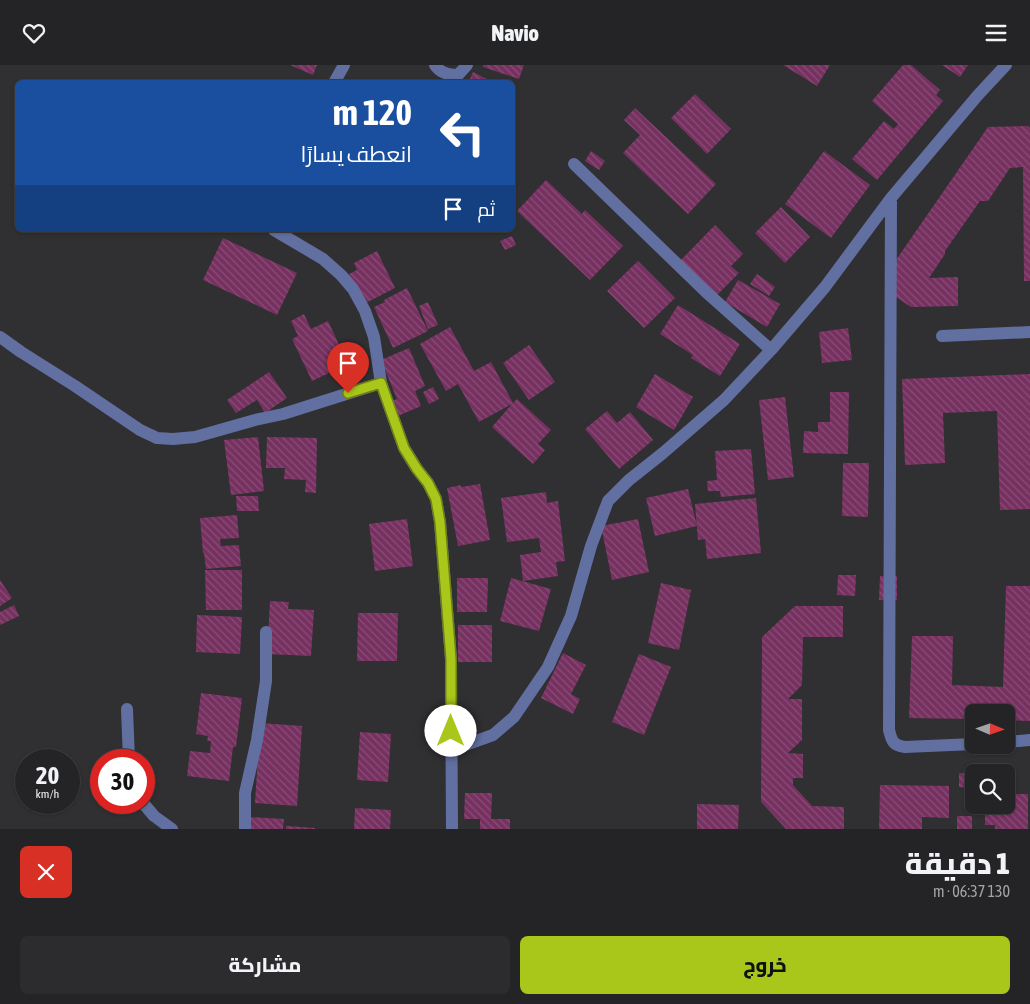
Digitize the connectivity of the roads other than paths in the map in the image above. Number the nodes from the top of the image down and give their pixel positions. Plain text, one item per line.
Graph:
1 (344, 65) edge
2 (435, 65) edge
3 (467, 65) edge
4 (1006, 65) edge
5 (336, 80) edge
6 (574, 164) dead end
7 (891, 198) junction
8 (277, 232) edge
9 (1030, 332) edge
10 (942, 336) dead end
11 (0, 337) edge
12 (771, 350) junction
13 (381, 383) junction
14 (266, 632) dead end
15 (127, 709) dead end
16 (1030, 740) edge
17 (1015, 741) edge
18 (965, 744) edge
19 (129, 749) edge
20 (451, 750) junction
21 (152, 814) edge
22 (172, 829) edge
23 (245, 829) edge
24 (452, 829) edge

1 - 5 street
2 - 3 street
4 - 7 street
6 - 12 street
7 - 12 street
7 - 18 street
8 - 13 street
9 - 10 street
11 - 13 street
12 - 20 street
13 - 20 street
14 - 23 street
15 - 19 street
16 - 17 street
20 - 24 street
21 - 22 street

